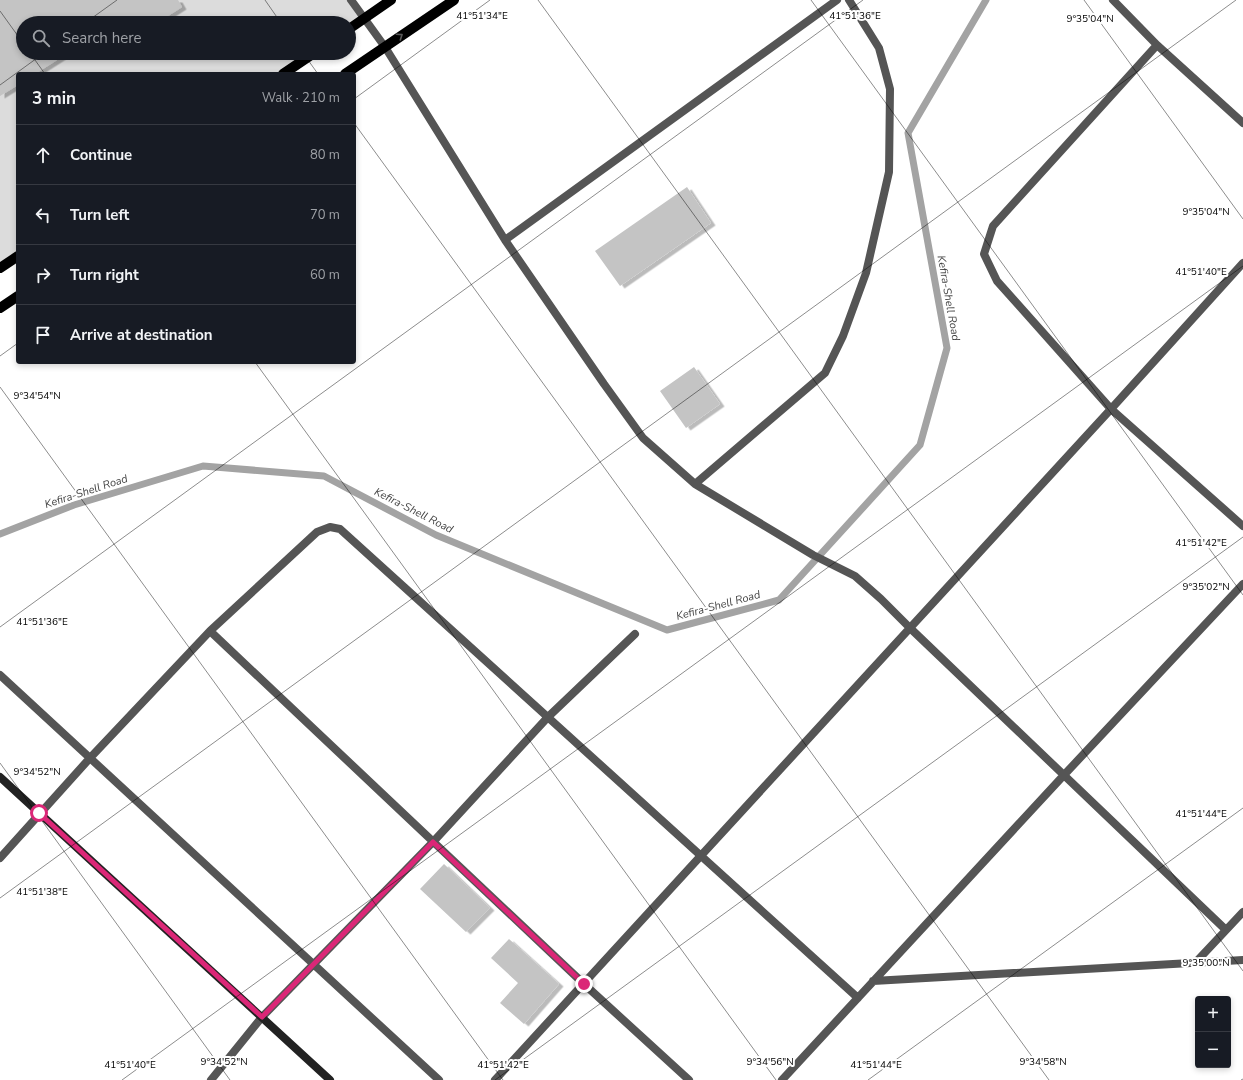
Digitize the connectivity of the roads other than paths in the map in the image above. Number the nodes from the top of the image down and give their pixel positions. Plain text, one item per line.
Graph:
1 (350, 0) edge
2 (391, 0) edge
3 (454, 0) edge
4 (837, 0) edge
5 (850, 0) edge
6 (1113, 0) edge
7 (364, 19) junction
8 (356, 24) edge
9 (1157, 45) junction
10 (384, 47) junction
11 (304, 60) edge
12 (286, 72) edge
13 (348, 72) edge
14 (1243, 123) edge
15 (505, 240) junction
16 (16, 257) edge
17 (1243, 263) edge
18 (0, 268) edge
19 (16, 297) edge
20 (0, 308) edge
21 (1111, 409) junction
22 (695, 484) junction
23 (1243, 526) edge
24 (1243, 584) edge
25 (910, 628) junction
26 (210, 631) junction
27 (635, 634) dead end
28 (0, 675) edge
29 (548, 717) junction
30 (90, 758) junction
31 (1064, 775) junction
32 (0, 777) edge
33 (39, 813) junction
34 (433, 842) junction
35 (700, 855) junction
36 (0, 858) edge
37 (1243, 912) edge
38 (1226, 930) junction
39 (1243, 960) edge
40 (1196, 962) junction
41 (314, 965) junction
42 (873, 981) junction
43 (584, 984) junction
44 (858, 998) junction
45 (262, 1017) junction
46 (211, 1080) edge
47 (330, 1080) edge
48 (438, 1080) edge
49 (495, 1080) edge
50 (689, 1080) edge
51 (782, 1080) edge

1 - 7 street
2 - 7 main road
10 -> 3 main road
4 - 15 street
5 - 22 street
6 - 9 street
7 - 8 main road
7 - 10 street
9 - 14 street
9 - 21 street
10 - 13 main road
10 - 15 street
11 - 12 main road
15 - 22 street
16 - 18 main road
17 - 21 street
19 - 20 main road
21 - 23 street
21 - 25 street
22 - 25 street
24 - 31 street
25 - 31 street
25 - 35 street
26 - 29 street
26 - 30 street
26 - 34 street
27 - 29 street
28 - 30 street
29 - 34 street
29 - 35 street
30 - 33 street
30 - 41 street
31 - 38 street
31 - 42 street
32 - 33 street
33 - 36 street
33 - 45 street
34 - 41 street
34 - 43 street
35 - 43 street
35 - 44 street
37 - 38 street
38 - 40 street
39 - 40 street
40 - 42 street
41 - 45 street
41 - 48 street
42 - 44 street
43 - 49 street
43 - 50 street
44 - 51 street
45 - 46 street
45 - 47 street

